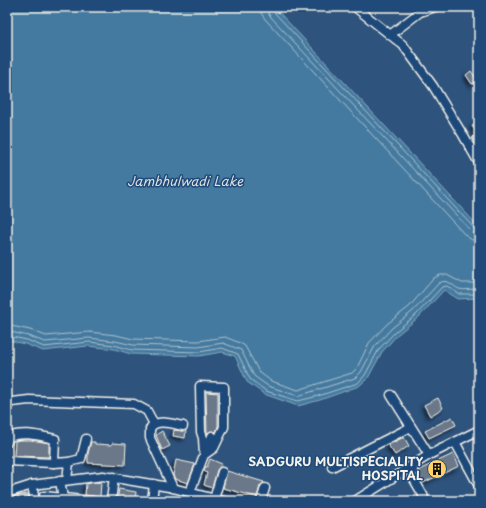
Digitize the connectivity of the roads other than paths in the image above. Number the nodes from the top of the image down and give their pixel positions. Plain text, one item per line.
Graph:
1 (355, 7) edge
2 (435, 7) edge
3 (390, 35) junction
4 (475, 148) edge
5 (479, 163) edge
6 (391, 395) dead end
7 (12, 402) dead end
8 (154, 424) junction
9 (183, 426) dead end
10 (411, 427) junction
11 (479, 430) edge
12 (212, 436) dead end
13 (86, 439) dead end
14 (7, 442) edge
15 (455, 442) junction
16 (204, 455) junction
17 (429, 455) junction
18 (7, 461) edge
19 (69, 462) junction
20 (54, 463) junction
21 (414, 465) junction
22 (332, 467) dead end
23 (222, 472) dead end
24 (114, 477) junction
25 (63, 480) junction
26 (154, 484) junction
27 (32, 485) junction
28 (479, 486) edge
29 (173, 488) junction
30 (265, 488) dead end
31 (190, 492) junction
32 (7, 493) edge
33 (63, 498) junction
34 (214, 499) junction
35 (35, 501) edge
36 (44, 501) edge
37 (92, 501) edge
38 (111, 501) edge
39 (152, 501) edge
40 (223, 501) edge
41 (261, 501) edge
42 (355, 501) edge
43 (422, 501) edge

1 - 3 street
2 - 3 street
3 - 4 street
4 - 5 street
6 - 10 street
7 - 8 street
8 - 9 street
8 - 29 street
10 - 17 street
10 - 22 street
11 - 15 street
12 - 16 street
13 - 19 street
14 - 20 street
15 - 17 street
15 - 28 street
16 - 16 street
16 - 31 street
17 - 21 street
18 - 20 street
19 - 20 street
19 - 25 street
21 - 42 street
21 - 43 street
23 - 34 street
24 - 25 street
24 - 26 street
24 - 38 street
25 - 27 street
25 - 33 street
26 - 29 street
26 - 39 street
27 - 32 street
27 - 35 street
29 - 31 street
30 - 41 street
31 - 34 street
33 - 36 street
33 - 37 street
34 - 40 street

